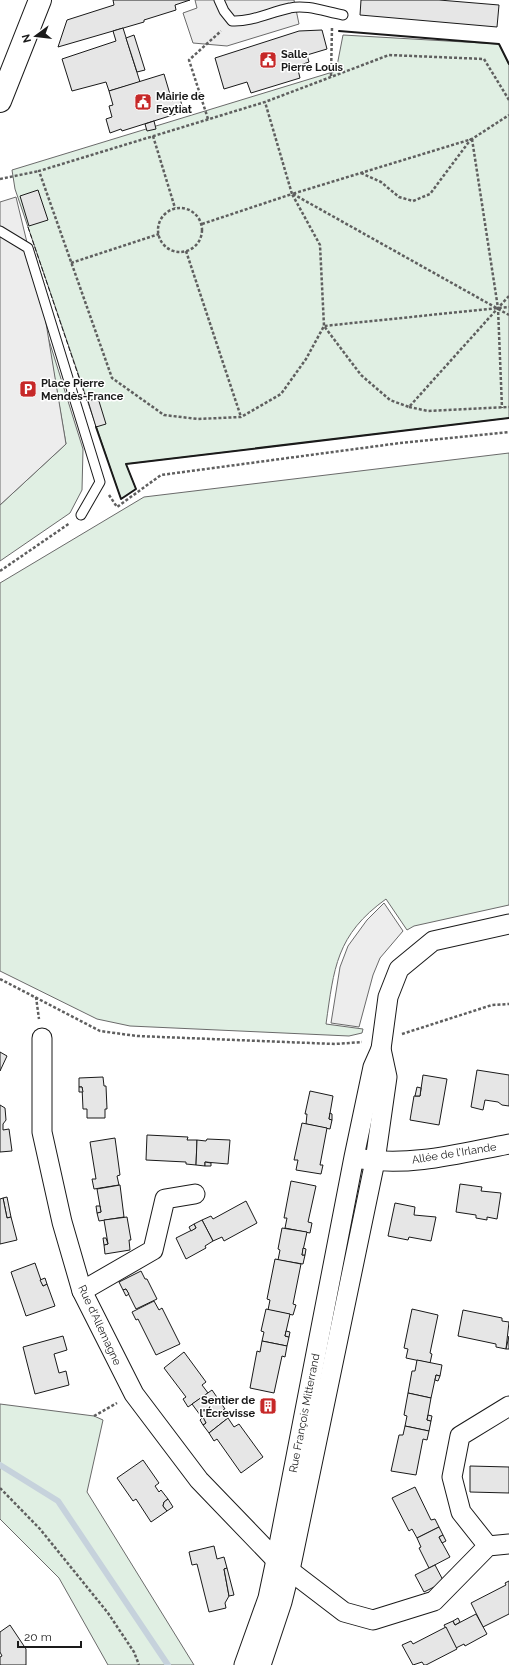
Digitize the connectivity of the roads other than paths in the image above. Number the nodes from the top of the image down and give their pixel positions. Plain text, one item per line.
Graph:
1 (40, 0) edge
2 (220, 0) edge
3 (343, 15) dead end
4 (0, 101) edge
5 (0, 231) edge
6 (82, 515) road end
7 (509, 924) edge
8 (42, 1038) dead end
9 (381, 1045) junction
10 (509, 1144) edge
11 (354, 1158) junction
12 (375, 1161) junction
13 (195, 1194) dead end
14 (82, 1292) junction
15 (509, 1406) edge
16 (509, 1544) edge
17 (488, 1546) junction
18 (283, 1565) junction
19 (244, 1665) edge
20 (261, 1665) edge

1 - 4 main road
2 - 3 lane
5 - 6 lane
7 - 9 street
8 - 14 street, Rue d'Allemagne
9 - 11 street, Rue François Mitterrand
9 - 12 street, Rue François Mitterrand
10 - 12 street, Allée de l'Irlande
11 - 12 street
11 - 18 street, Rue François Mitterrand
12 - 18 street, Rue François Mitterrand
13 - 14 street
14 - 18 street, Rue d'Allemagne
15 - 17 street
16 - 17 street
17 - 18 street, Rue d'Allemagne
18 - 19 street, Rue François Mitterrand
18 - 20 street, Rue François Mitterrand

